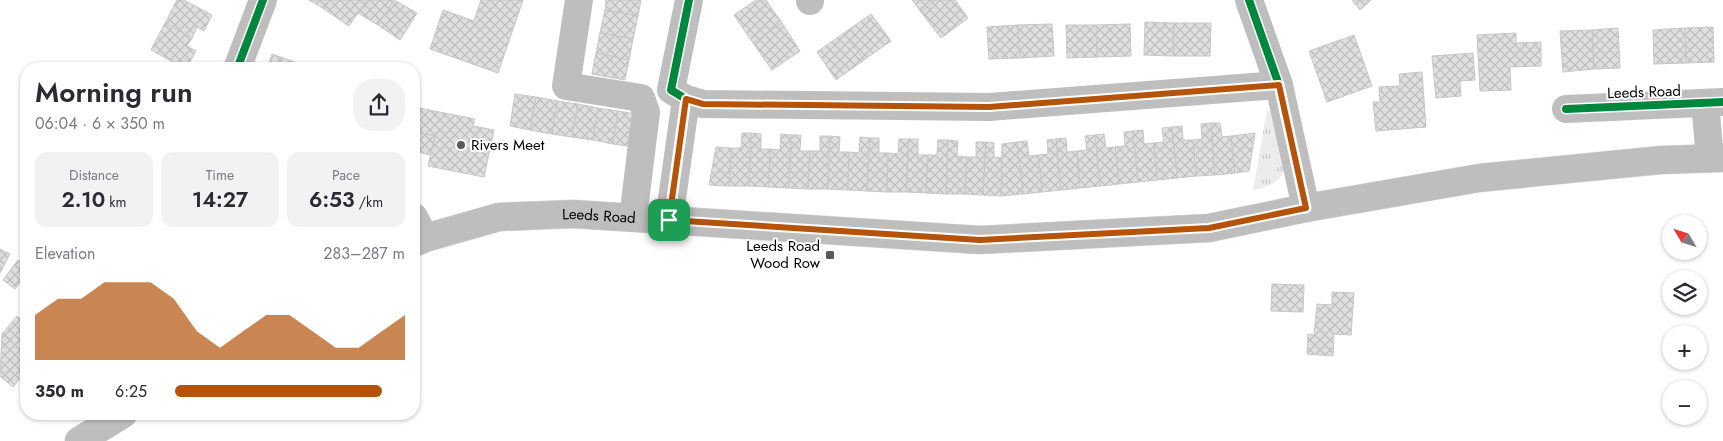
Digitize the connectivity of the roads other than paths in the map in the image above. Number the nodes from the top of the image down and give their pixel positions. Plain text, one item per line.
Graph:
1 (263, 0) edge
2 (579, 0) edge
3 (689, 0) edge
4 (1248, 0) edge
5 (240, 62) edge
6 (1279, 85) junction
7 (686, 99) junction
8 (1714, 102) edge
9 (1566, 109) dead end
10 (1717, 158) edge
11 (1306, 208) junction
12 (633, 218) junction
13 (669, 220) junction
14 (420, 232) edge
15 (113, 420) edge
16 (79, 441) edge

1 - 5 main road
2 - 12 main road
3 - 7 main road
4 - 6 main road
6 - 7 main road
6 - 11 main road
7 - 13 main road
8 - 9 main road, Leeds Road
8 - 10 main road, Leeds Road
10 - 11 main road, Leeds Road
11 - 13 main road, Leeds Road
12 - 13 main road, Leeds Road
12 - 14 main road, Leeds Road
15 - 16 main road

